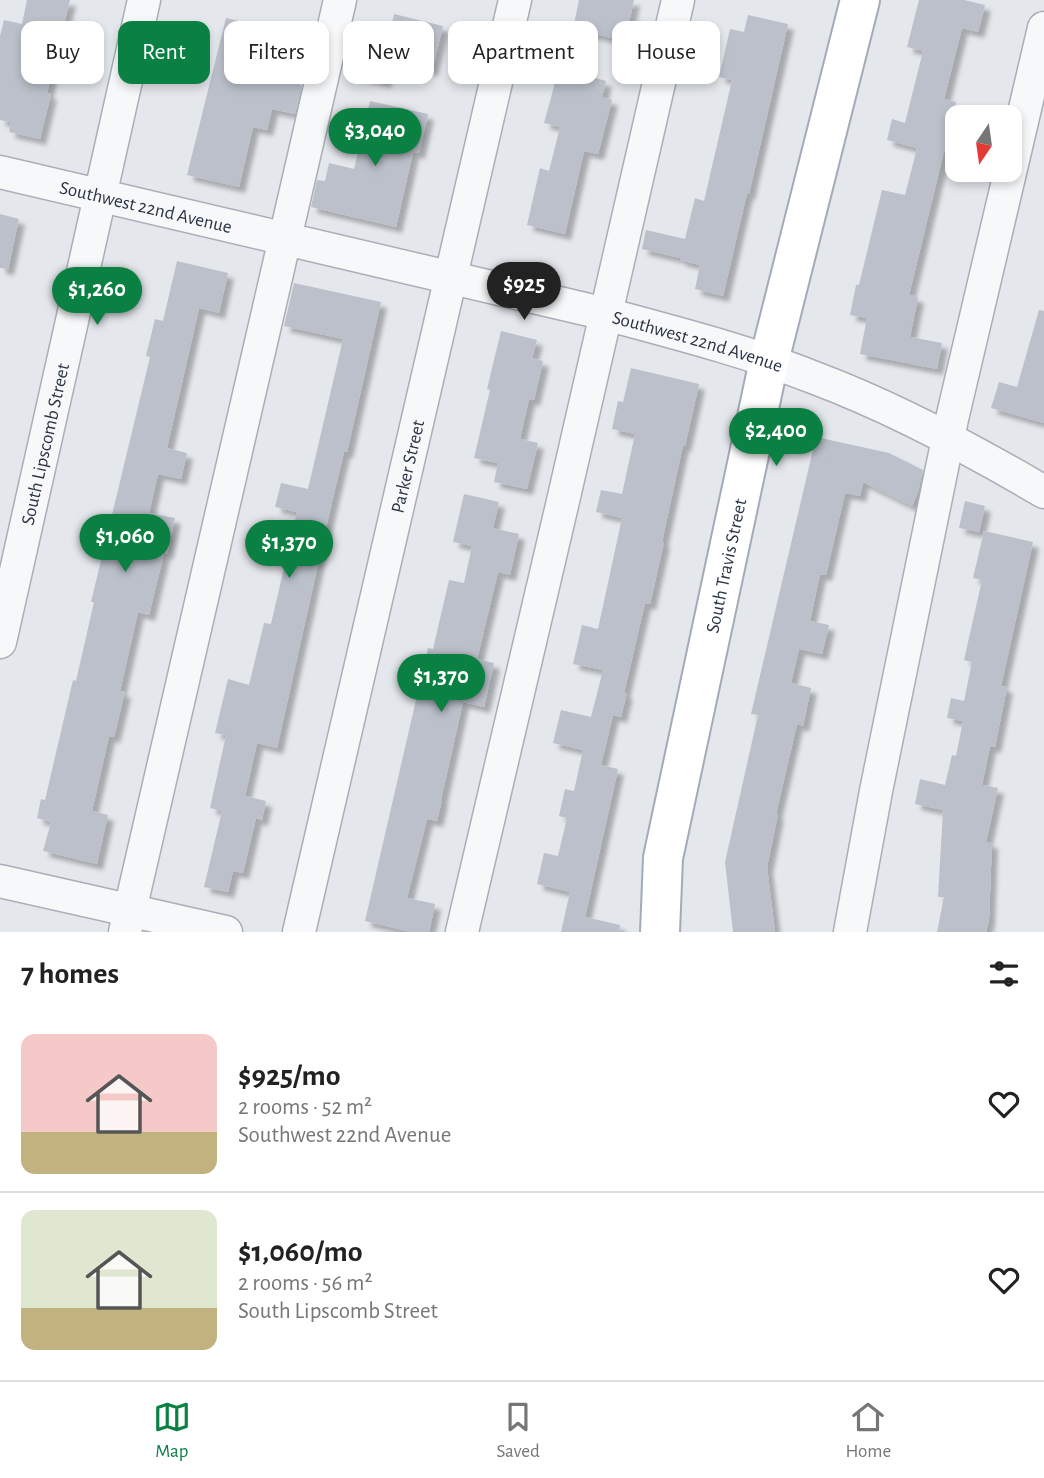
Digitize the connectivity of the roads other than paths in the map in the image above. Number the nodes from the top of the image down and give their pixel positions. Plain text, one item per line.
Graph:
1 (144, 0) edge
2 (341, 0) edge
3 (515, 0) edge
4 (678, 0) edge
5 (860, 0) edge
6 (1044, 28) edge
7 (0, 172) edge
8 (100, 194) junction
9 (286, 240) junction
10 (451, 278) junction
11 (606, 314) junction
12 (769, 361) junction
13 (948, 439) junction
14 (1044, 492) edge
15 (0, 642) edge
16 (0, 881) edge
17 (127, 921) edge
18 (226, 932) edge
19 (299, 932) edge
20 (462, 932) edge
21 (660, 932) edge
22 (850, 932) edge

1 - 8 street, South Lipscomb Street
2 - 9 street
3 - 10 street, Parker Street
4 - 11 street
5 - 12 main road, South Travis Street
6 - 13 street
7 - 8 street, Southwest 22nd Avenue
8 - 9 street, Southwest 22nd Avenue
8 - 15 street, South Lipscomb Street
9 - 10 street, Southwest 22nd Avenue
9 - 17 street
10 - 11 street, Southwest 22nd Avenue
10 - 19 street, Parker Street
11 - 12 street, Southwest 22nd Avenue
11 - 20 street
12 - 13 street, Southwest 22nd Avenue
12 - 21 main road, South Travis Street
13 - 14 street, Southwest 22nd Avenue
13 - 22 street
16 - 17 street
17 - 18 street

